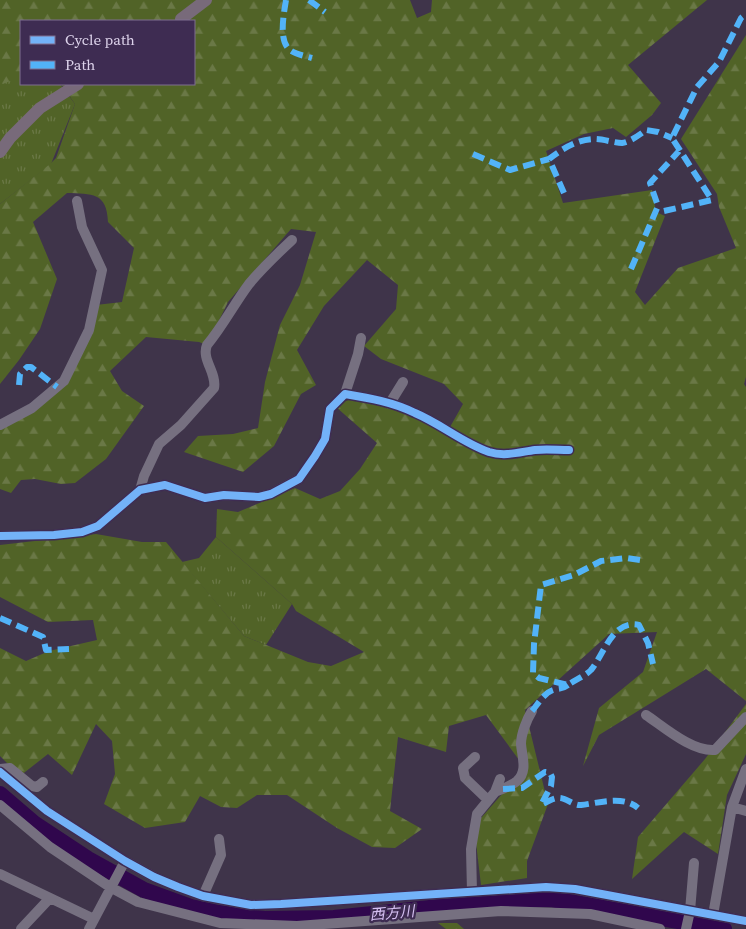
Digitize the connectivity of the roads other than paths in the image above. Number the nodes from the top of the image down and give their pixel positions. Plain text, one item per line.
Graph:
1 (206, 0) edge
2 (181, 19) dead end
3 (76, 85) edge
4 (0, 152) edge
5 (78, 201) dead end
6 (292, 240) dead end
7 (361, 338) dead end
8 (403, 382) dead end
9 (345, 394) junction
10 (390, 403) junction
11 (0, 425) edge
12 (569, 450) dead end
13 (140, 490) junction
14 (0, 536) edge
15 (532, 711) dead end
16 (646, 715) dead end
17 (746, 717) edge
18 (475, 757) dead end
19 (746, 770) edge
20 (0, 771) edge
21 (500, 779) dead end
22 (43, 782) dead end
23 (496, 792) junction
24 (488, 800) junction
25 (0, 806) edge
26 (732, 808) junction
27 (746, 811) edge
28 (219, 839) dead end
29 (694, 863) dead end
30 (124, 864) junction
31 (0, 874) edge
32 (111, 886) junction
33 (472, 892) junction
34 (203, 896) junction
35 (50, 898) junction
36 (690, 913) junction
37 (713, 915) junction
38 (746, 921) edge
39 (91, 924) edge
40 (21, 929) edge
41 (660, 929) edge
42 (686, 929) edge

1 - 2 main road
3 - 4 main road
5 - 11 street
6 - 13 street
7 - 9 street
8 - 10 street
9 - 10 street
9 - 13 street
10 - 12 street
13 - 14 street
15 - 23 street
16 - 17 street
18 - 24 street
19 - 26 street
20 - 22 street
20 - 30 street
21 - 23 street
23 - 24 street
24 - 33 street
25 - 32 street
26 - 27 street
26 - 37 street
28 - 34 street
29 - 36 street
30 - 32 street
30 - 34 street
31 - 35 street
32 - 39 street
32 - 41 street
33 - 34 street
33 - 36 street
35 - 39 street
35 - 40 street
36 - 37 street
36 - 42 street
37 - 38 street

